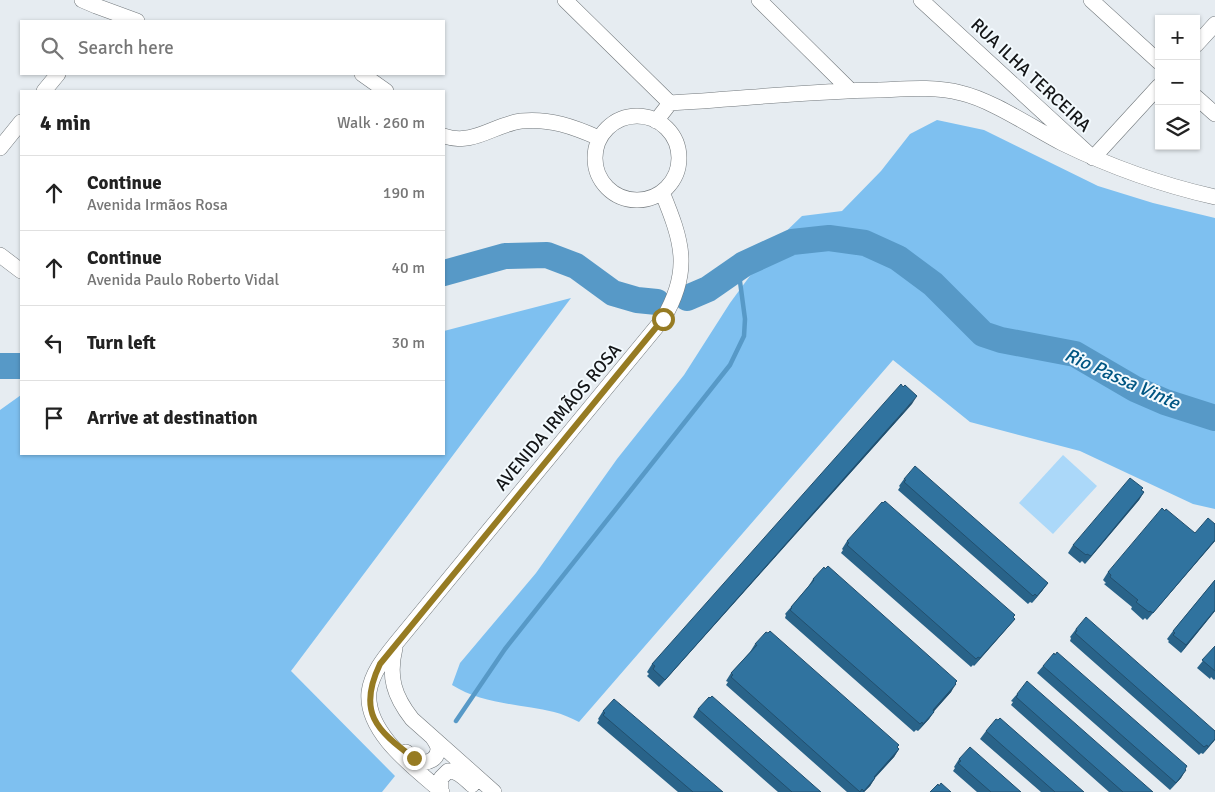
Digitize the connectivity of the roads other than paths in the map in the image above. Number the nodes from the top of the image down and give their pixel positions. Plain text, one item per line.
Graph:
1 (82, 0) edge
2 (565, 0) edge
3 (760, 0) edge
4 (921, 0) edge
5 (1091, 0) edge
6 (102, 16) edge
7 (130, 20) edge
8 (1215, 24) edge
9 (1200, 41) edge
10 (1157, 60) edge
11 (57, 75) edge
12 (363, 75) edge
13 (45, 90) edge
14 (385, 90) edge
15 (850, 90) junction
16 (1155, 90) edge
17 (1200, 101) edge
18 (670, 103) junction
19 (1215, 114) edge
20 (656, 121) junction
21 (20, 123) edge
22 (445, 136) edge
23 (599, 138) junction
24 (0, 148) edge
25 (1093, 158) junction
26 (662, 192) junction
27 (1215, 197) edge
28 (0, 255) edge
29 (20, 270) edge
30 (397, 642) junction
31 (380, 730) junction
32 (433, 738) junction
33 (442, 791) edge
34 (480, 792) edge
35 (494, 792) edge

1 - 6 street
2 - 18 street
3 - 15 street
4 - 25 street, RUA ILHA TERCEIRA
5 - 10 street
6 - 7 street
8 - 9 street
11 - 13 street
12 - 14 street
15 - 18 street
15 - 25 street
16 - 25 street
17 - 19 street
18 - 20 street
20 - 23 street
20 - 26 street
21 - 24 street
22 - 23 street
23 - 26 street
25 - 27 street
26 - 30 street, AVENIDA IRMÃOS ROSA
28 - 29 street
30 - 31 street, AVENIDA IRMÃOS ROSA
30 - 32 street
31 - 32 street
31 - 33 street
32 - 35 street
33 - 34 street

